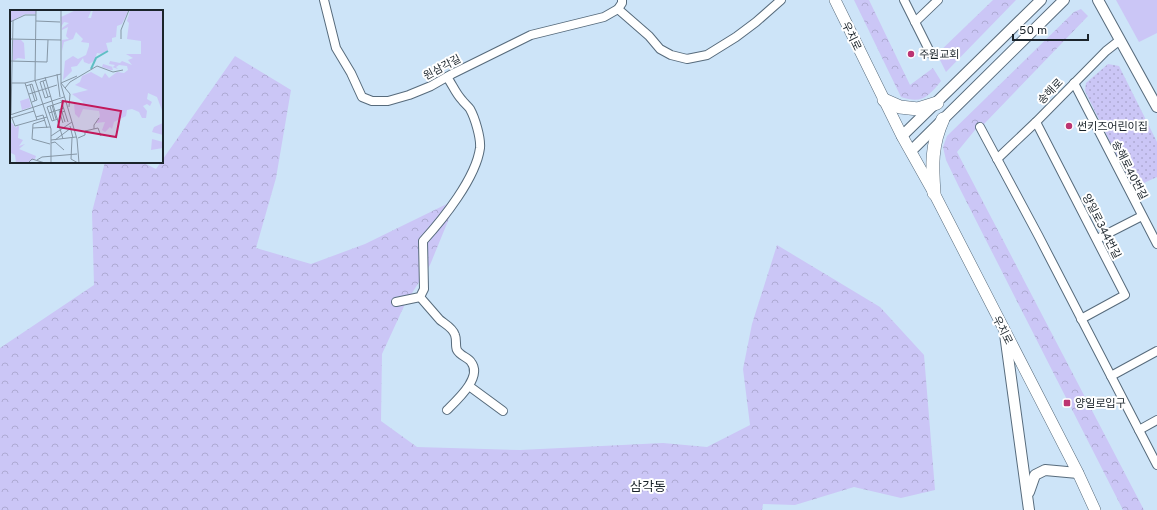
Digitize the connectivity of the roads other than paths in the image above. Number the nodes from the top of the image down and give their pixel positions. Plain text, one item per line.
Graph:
1 (324, 0) edge
2 (622, 0) edge
3 (781, 0) edge
4 (835, 0) edge
5 (904, 0) edge
6 (938, 0) edge
7 (1041, 0) edge
8 (1064, 0) edge
9 (1098, 0) edge
10 (618, 9) junction
11 (915, 22) junction
12 (1120, 40) junction
13 (931, 54) dead end
14 (447, 77) junction
15 (1074, 84) junction
16 (884, 100) junction
17 (937, 102) junction
18 (1157, 107) edge
19 (943, 119) junction
20 (1036, 122) junction
21 (980, 127) dead end
22 (902, 136) junction
23 (911, 151) junction
24 (997, 159) junction
25 (934, 194) junction
26 (1142, 216) junction
27 (1097, 239) junction
28 (1157, 244) edge
29 (420, 297) junction
30 (396, 302) dead end
31 (1082, 319) junction
32 (1005, 334) junction
33 (1157, 350) edge
34 (1111, 376) junction
35 (469, 386) junction
36 (447, 410) dead end
37 (503, 411) dead end
38 (1157, 420) edge
39 (1139, 430) junction
40 (1157, 465) edge
41 (1078, 473) junction
42 (1028, 496) junction
43 (1029, 510) edge
44 (1095, 510) edge

1 - 14 street, 원삼각길
2 - 10 street
3 - 10 street
4 - 16 main road, 우치로
5 - 11 street
6 - 11 street
7 - 17 street
8 - 19 street
9 - 12 street
10 - 14 street, 원삼각길
11 - 13 street
12 - 15 street, 송해로
12 - 18 street
14 - 29 street
15 - 20 street, 송해로
15 - 26 street, 송해로40번길
16 - 17 main road
16 - 22 main road, 우치로
17 - 22 street
19 - 23 street
19 - 25 main road
20 - 24 street, 송해로
20 - 27 street, 양일로344번길
21 - 24 street
22 - 23 main road, 우치로
23 - 25 main road, 우치로
24 - 31 street
25 - 32 main road, 우치로
26 - 27 street
26 - 28 street, 송해로40번길
27 - 31 street, 양일로344번길
29 - 30 street
29 - 35 street
31 - 34 street
32 - 41 main road, 우치로
32 - 42 street
33 - 34 street
34 - 39 street
35 - 36 street
35 - 37 street
38 - 39 street
39 - 40 street
41 - 42 street
41 - 44 main road, 우치로
42 - 43 street

